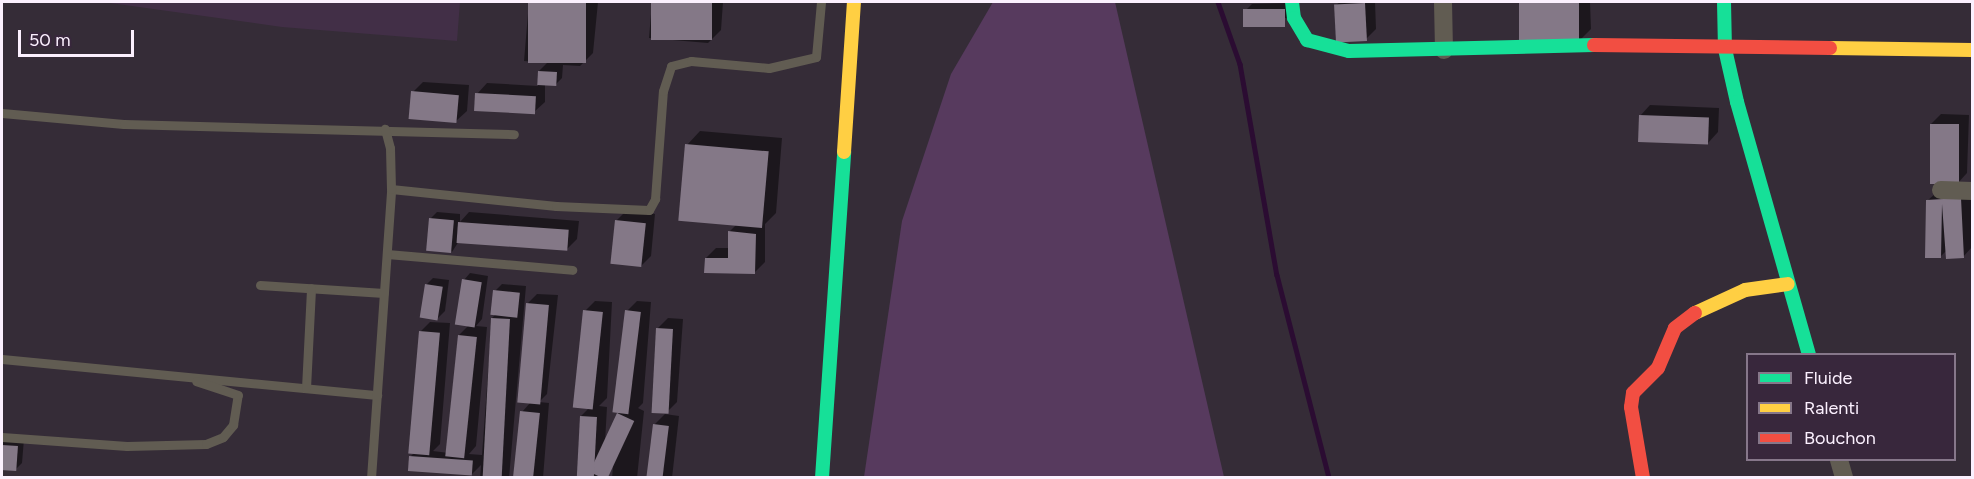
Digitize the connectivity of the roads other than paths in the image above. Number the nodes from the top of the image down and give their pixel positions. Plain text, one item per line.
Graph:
1 (821, 2) edge
2 (854, 2) edge
3 (1292, 2) edge
4 (1443, 2) edge
5 (1724, 2) edge
6 (1725, 49) junction
7 (1444, 50) junction
8 (1972, 50) edge
9 (2, 113) edge
10 (385, 129) junction
11 (514, 134) dead end
12 (391, 189) junction
13 (1941, 190) dead end
14 (1972, 191) edge
15 (387, 254) junction
16 (572, 270) dead end
17 (1788, 284) junction
18 (260, 285) dead end
19 (311, 288) junction
20 (384, 293) junction
21 (1809, 353) edge
22 (2, 359) edge
23 (179, 375) junction
24 (306, 388) junction
25 (377, 395) junction
26 (2, 437) edge
27 (1840, 461) edge
28 (371, 477) edge
29 (822, 477) edge
30 (1642, 477) edge
31 (1844, 477) edge

1 - 12 lane
2 - 29 street
3 - 7 street
4 - 7 street
5 - 6 street
6 - 7 street
6 - 8 street
6 - 17 street
9 - 10 lane
10 - 11 lane
10 - 12 lane
12 - 15 lane
13 - 14 street
15 - 16 lane
15 - 20 lane
17 - 21 street
17 - 30 street
18 - 19 lane
19 - 20 lane
19 - 24 lane
20 - 25 lane
22 - 23 lane
23 - 24 lane
23 - 26 lane
24 - 25 lane
25 - 28 lane
27 - 31 street

